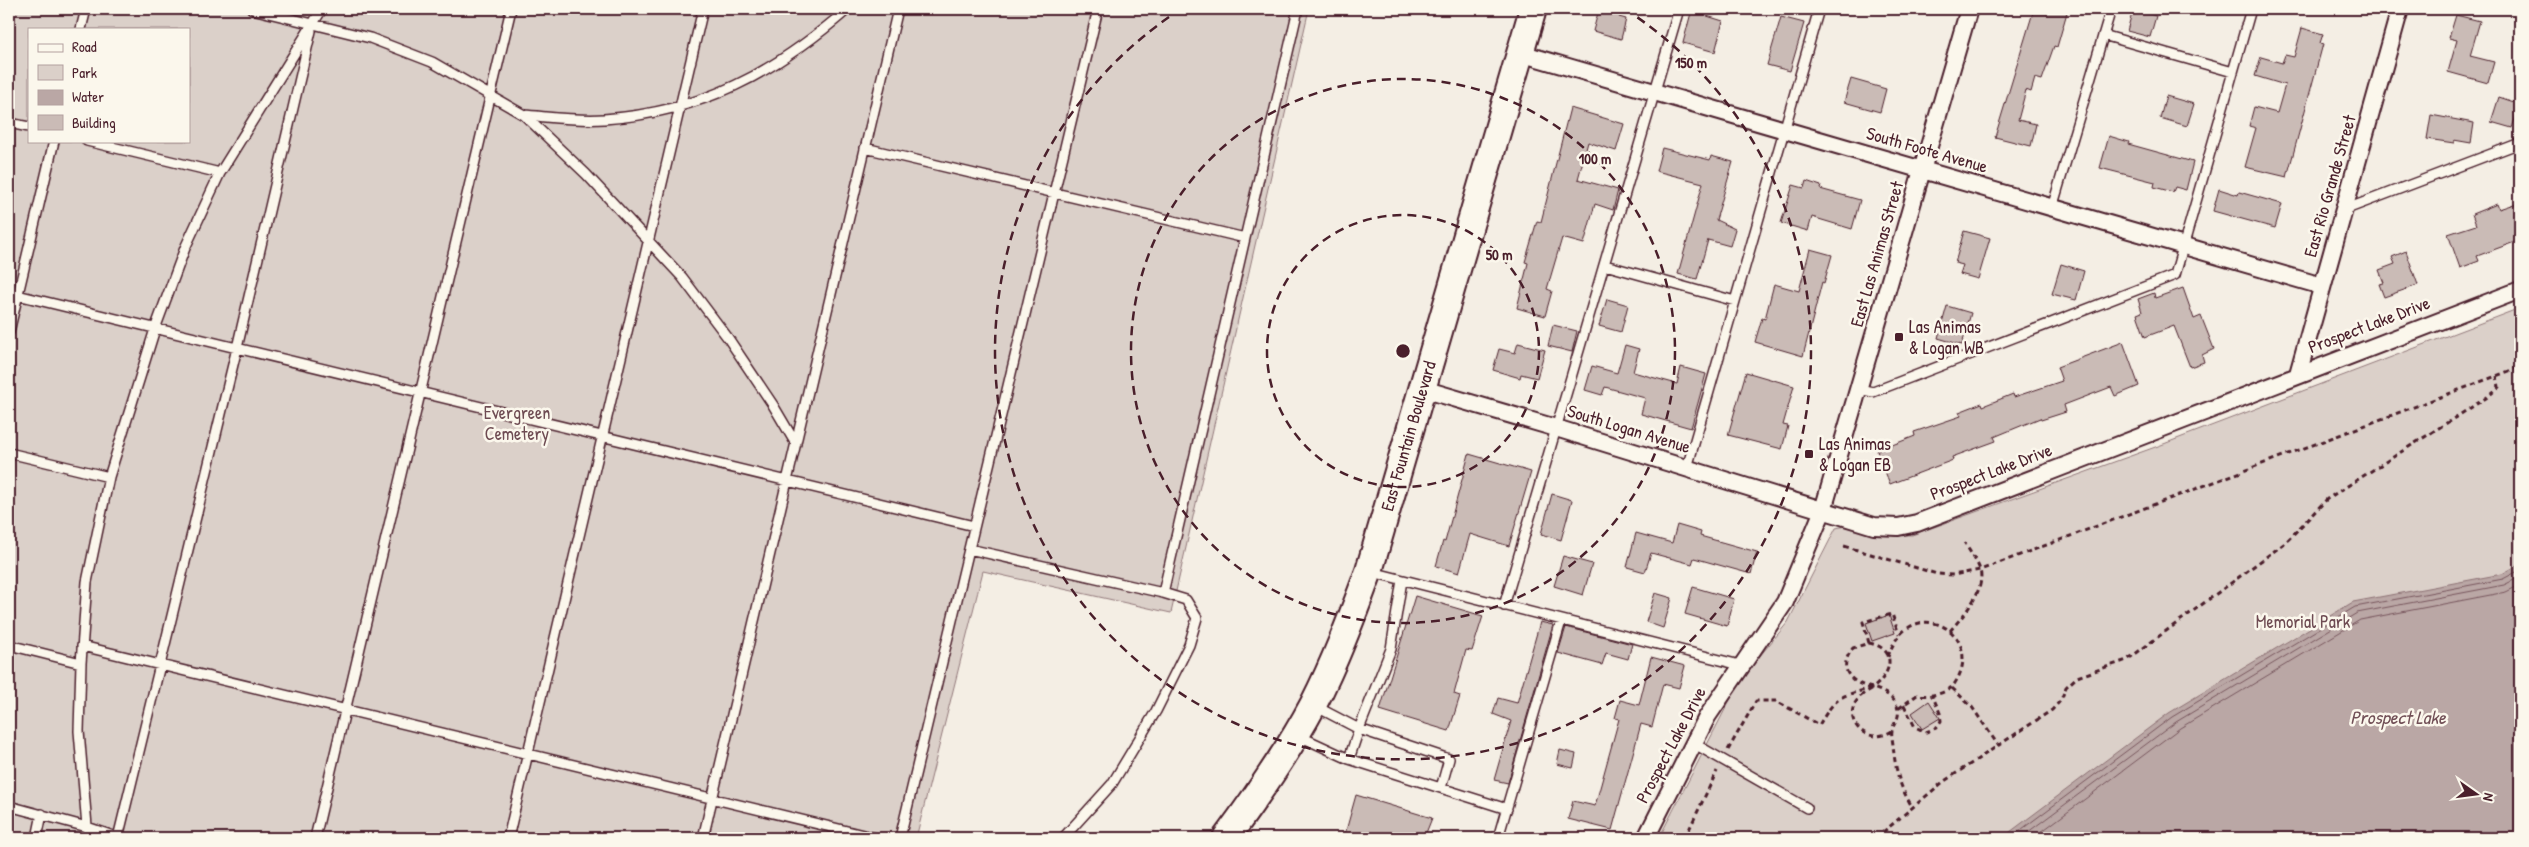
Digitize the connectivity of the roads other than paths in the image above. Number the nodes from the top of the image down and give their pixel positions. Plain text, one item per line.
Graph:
1 (86, 9) edge
2 (252, 9) edge
3 (322, 9) edge
4 (511, 9) edge
5 (703, 9) edge
6 (848, 9) edge
7 (898, 9) edge
8 (1098, 9) edge
9 (1298, 9) edge
10 (1533, 9) edge
11 (1679, 9) edge
12 (1819, 9) edge
13 (1968, 9) edge
14 (2111, 9) edge
15 (2252, 9) edge
16 (2400, 9) edge
17 (312, 23) junction
18 (81, 28) edge
19 (2103, 35) junction
20 (1520, 53) junction
21 (2232, 72) junction
22 (1654, 92) junction
23 (490, 94) junction
24 (680, 107) junction
25 (524, 115) junction
26 (9, 123) edge
27 (28, 128) edge
28 (1784, 130) junction
29 (54, 142) edge
30 (91, 142) edge
31 (2520, 143) edge
32 (865, 148) junction
33 (1922, 170) junction
34 (220, 173) junction
35 (1054, 192) junction
36 (2052, 208) junction
37 (2344, 210) junction
38 (1245, 238) junction
39 (649, 242) junction
40 (2182, 245) junction
41 (1605, 264) junction
42 (2322, 286) junction
43 (2520, 290) edge
44 (13, 294) edge
45 (1735, 301) junction
46 (155, 329) junction
47 (9, 332) edge
48 (237, 348) junction
49 (2298, 374) junction
50 (1859, 388) junction
51 (1423, 389) junction
52 (420, 391) junction
53 (1556, 428) junction
54 (603, 436) junction
55 (796, 444) junction
56 (9, 453) edge
57 (1687, 468) junction
58 (109, 477) junction
59 (787, 480) junction
60 (1823, 510) junction
61 (974, 526) junction
62 (969, 550) junction
63 (1368, 572) junction
64 (1402, 580) junction
65 (1163, 593) junction
66 (1504, 606) junction
67 (1561, 621) junction
68 (9, 645) edge
69 (82, 646) junction
70 (81, 662) junction
71 (160, 665) junction
72 (1740, 665) junction
73 (1312, 705) junction
74 (345, 709) junction
75 (1359, 729) junction
76 (1296, 734) junction
77 (1693, 743) junction
78 (528, 754) junction
79 (1350, 759) junction
80 (1441, 788) junction
81 (712, 798) junction
82 (9, 806) edge
83 (1807, 808) dead end
84 (1507, 809) junction
85 (42, 814) junction
86 (87, 827) junction
87 (37, 838) edge
88 (88, 838) edge
89 (118, 838) edge
90 (314, 838) edge
91 (508, 838) edge
92 (702, 838) edge
93 (876, 838) edge
94 (900, 838) edge
95 (1063, 838) edge
96 (1226, 838) edge
97 (1498, 838) edge
98 (1646, 838) edge

1 - 18 lane
2 - 17 lane
3 - 17 lane
4 - 23 lane
5 - 24 lane
6 - 24 lane
7 - 32 lane
8 - 35 lane
9 - 38 lane
10 - 20 main road, East Fountain Boulevard
11 - 22 lane
12 - 28 lane
13 - 33 street, East Las Animas Street
14 - 19 lane
15 - 21 lane
16 - 37 street, East Rio Grande Street
17 - 23 lane
17 - 34 lane
17 - 48 lane
19 - 21 lane
19 - 36 lane
20 - 22 street, South Foote Avenue
20 - 51 main road, East Fountain Boulevard
21 - 40 lane
22 - 28 street, South Foote Avenue
22 - 41 lane
23 - 25 lane
23 - 52 lane
24 - 25 lane
24 - 39 lane
25 - 39 lane
26 - 27 lane
28 - 33 street, South Foote Avenue
28 - 45 lane
29 - 44 lane
30 - 34 lane
31 - 37 lane
32 - 35 lane
32 - 55 lane
33 - 36 street, South Foote Avenue
33 - 50 street, East Las Animas Street
34 - 46 lane
35 - 38 lane
35 - 61 lane
36 - 40 street, South Foote Avenue
37 - 42 street, East Rio Grande Street
38 - 65 lane
39 - 54 lane
39 - 55 lane
40 - 42 street, South Foote Avenue
40 - 50 lane
41 - 45 lane
41 - 53 lane
42 - 49 street, East Rio Grande Street
43 - 49 street, Prospect Lake Drive
44 - 46 lane
44 - 47 lane
45 - 57 lane
46 - 48 lane
46 - 58 lane
48 - 52 lane
48 - 71 lane
49 - 60 street, Prospect Lake Drive
50 - 60 street, East Las Animas Street
51 - 53 street, South Logan Avenue
51 - 63 main road, East Fountain Boulevard
52 - 54 lane
52 - 74 lane
53 - 57 street, South Logan Avenue
53 - 66 lane
54 - 59 lane
54 - 78 lane
55 - 59 lane
56 - 58 lane
57 - 60 street, South Logan Avenue
58 - 69 lane
59 - 61 lane
59 - 81 lane
60 - 72 street, Prospect Lake Drive
61 - 62 lane
62 - 65 lane
62 - 94 lane
63 - 64 lane
63 - 73 main road, East Fountain Boulevard
64 - 66 lane
64 - 75 lane
65 - 95 lane
66 - 67 lane
67 - 72 lane
67 - 84 lane
68 - 70 lane
69 - 70 lane
69 - 71 lane
70 - 86 lane
71 - 74 lane
71 - 89 lane
72 - 77 street, Prospect Lake Drive
73 - 75 lane
73 - 76 main road, East Fountain Boulevard
74 - 78 lane
74 - 90 lane
75 - 79 lane
75 - 80 lane
76 - 79 lane
76 - 96 main road, East Fountain Boulevard
77 - 83 lane
77 - 98 street, Prospect Lake Drive
78 - 81 lane
78 - 91 lane
79 - 80 lane
80 - 84 lane
81 - 92 lane
81 - 93 lane
82 - 85 lane
84 - 97 lane
85 - 86 lane
85 - 87 lane
86 - 88 lane
86 - 89 lane

